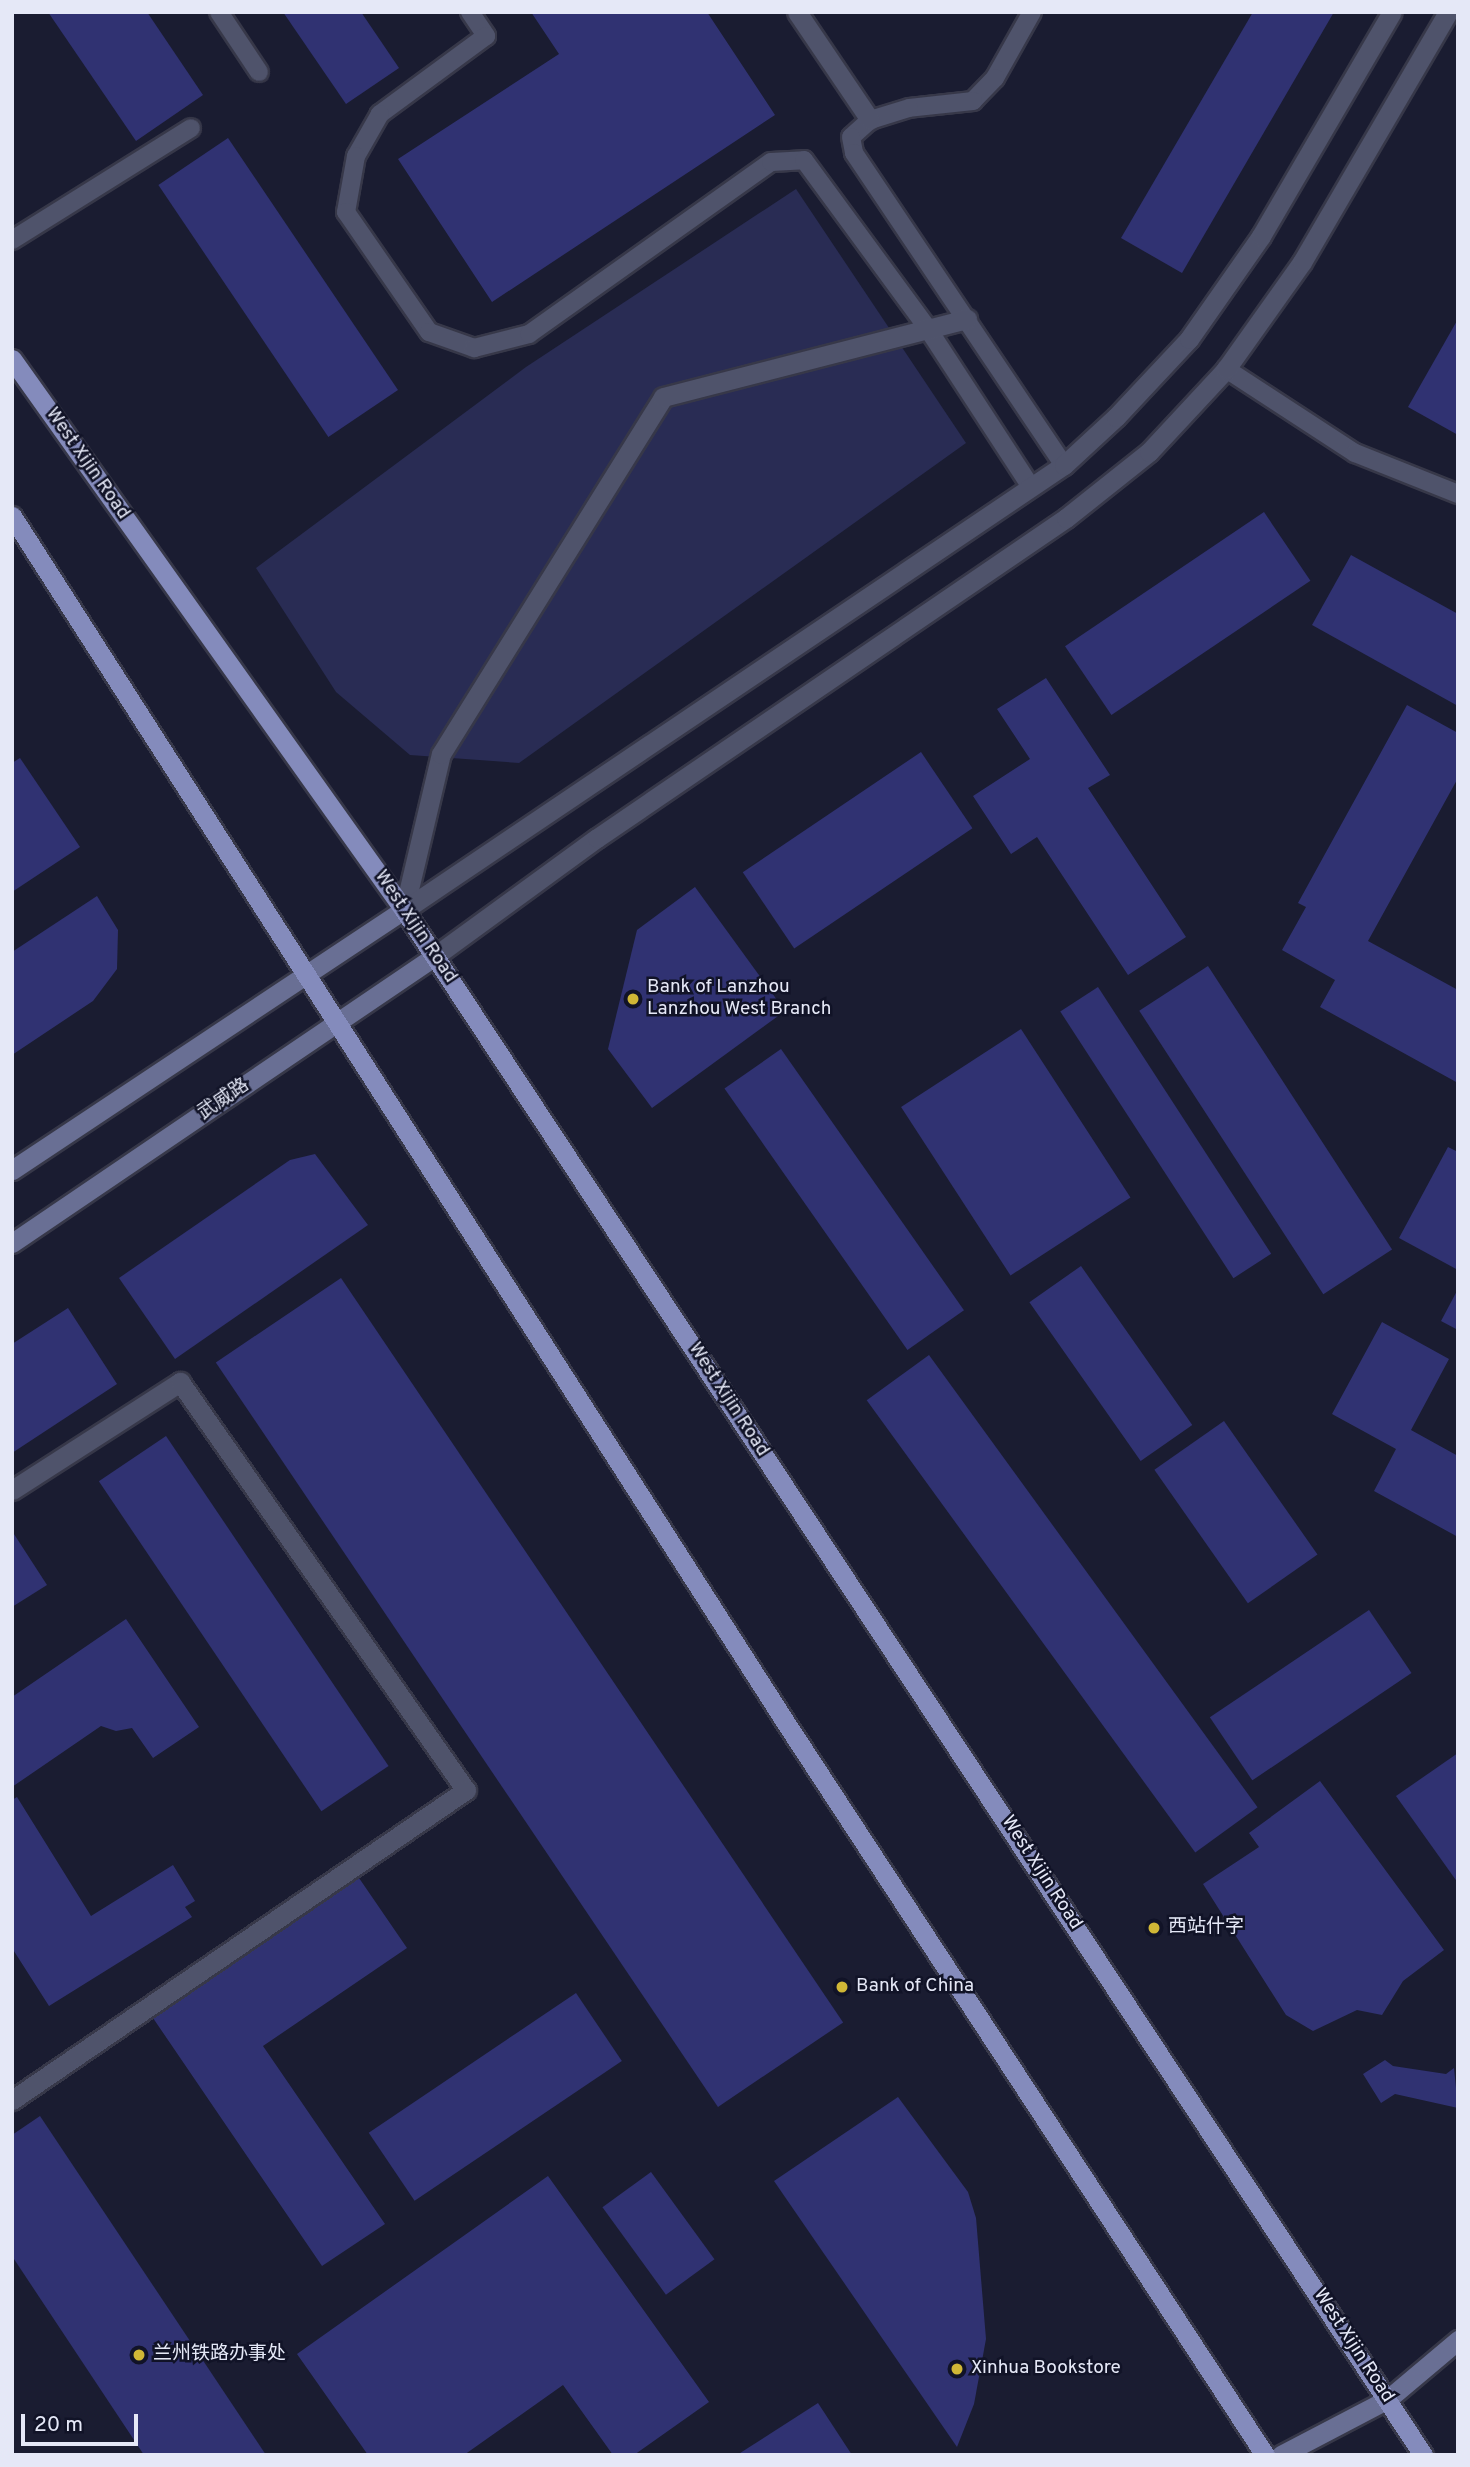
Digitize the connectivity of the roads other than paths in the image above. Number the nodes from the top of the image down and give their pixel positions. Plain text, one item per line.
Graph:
1 (219, 12) edge
2 (470, 12) edge
3 (797, 12) edge
4 (1032, 12) edge
5 (1392, 12) edge
6 (1448, 12) edge
7 (260, 72) dead end
8 (870, 120) junction
9 (191, 128) dead end
10 (12, 240) edge
11 (967, 319) junction
12 (928, 329) junction
13 (12, 359) edge
14 (1226, 369) junction
15 (1064, 465) junction
16 (1031, 487) junction
17 (1458, 494) edge
18 (12, 516) edge
19 (404, 910) junction
20 (435, 956) junction
21 (306, 978) junction
22 (339, 1023) junction
23 (12, 1170) edge
24 (12, 1243) edge
25 (12, 1490) edge
26 (12, 2100) edge
27 (1458, 2340) edge
28 (1388, 2399) junction
29 (1265, 2455) edge
30 (1281, 2455) edge
31 (1423, 2455) edge

1 - 7 lane
2 - 12 lane
3 - 8 street
4 - 8 lane
5 - 15 street
6 - 14 street
8 - 11 lane
9 - 10 lane
11 - 12 street
11 - 15 lane
12 - 16 lane
12 - 19 street
13 - 19 main road, West Xijin Road
14 - 17 lane
14 - 20 street
15 - 16 street
16 - 19 street
18 - 21 main road
19 - 20 main road, West Xijin Road
19 - 21 main road
20 - 22 main road, 武威路
20 - 28 main road, West Xijin Road
21 - 22 main road
21 - 23 main road
22 - 24 main road, 武威路
22 - 29 main road
25 - 26 street
27 - 28 main road
28 - 30 main road
28 - 31 main road, West Xijin Road

